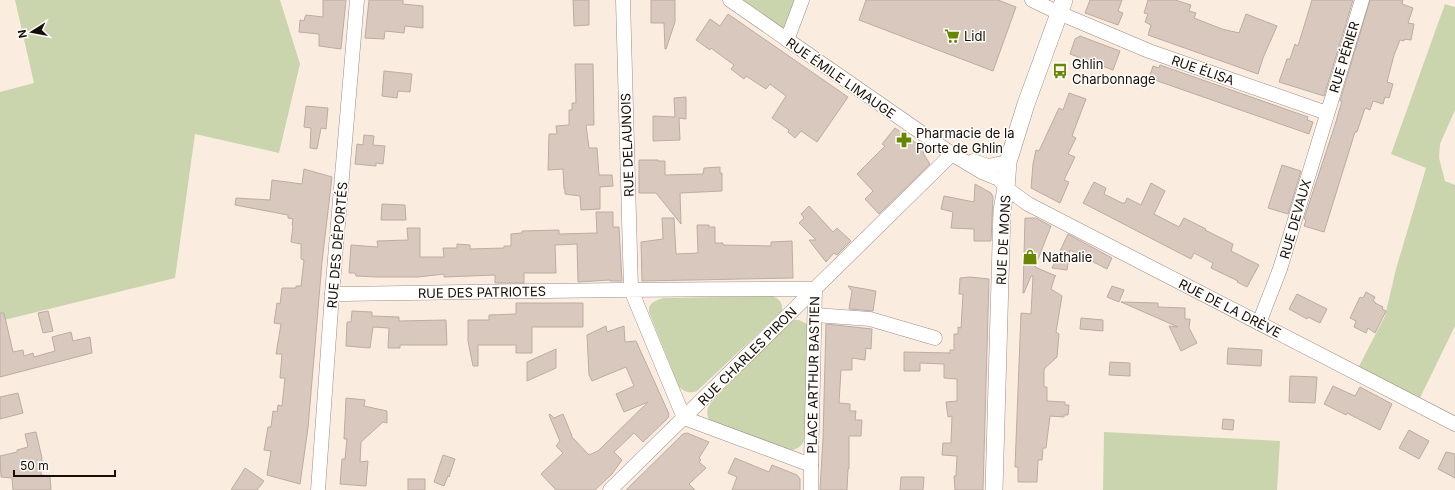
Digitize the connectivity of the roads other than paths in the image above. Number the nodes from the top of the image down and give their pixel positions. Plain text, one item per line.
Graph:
1 (357, 0) edge
2 (623, 0) edge
3 (730, 0) edge
4 (802, 0) edge
5 (1032, 0) edge
6 (1362, 0) edge
7 (1061, 7) edge
8 (787, 40) junction
9 (1327, 113) junction
10 (952, 154) junction
11 (1008, 162) junction
12 (1006, 188) junction
13 (631, 290) junction
14 (815, 290) junction
15 (332, 294) junction
16 (815, 315) junction
17 (1259, 323) junction
18 (935, 338) dead end
19 (684, 418) junction
20 (1455, 424) edge
21 (811, 465) junction
22 (318, 490) edge
23 (610, 490) edge
24 (811, 490) edge
25 (994, 490) edge

1 - 15 street, RUE DES DÉPORTÉS
2 - 13 street, RUE DELAUNOIS
3 - 8 street, RUE ÉMILE LIMAUGE
4 - 8 street
5 - 7 street, RUE ÉLISA
6 - 9 street, RUE PÉRIER
7 - 9 street, RUE ÉLISA
7 - 11 main road, RUE DE MONS
8 - 10 street, RUE ÉMILE LIMAUGE
9 - 17 street, RUE DEVAUX
10 - 11 street
10 - 12 street, RUE DE LA DRÈVE
10 - 14 street, RUE CHARLES PIRON
11 - 12 main road, RUE DE MONS
12 - 17 street, RUE DE LA DRÈVE
12 - 25 main road, RUE DE MONS
13 - 14 street, PLACE ARTHUR BASTIEN
13 - 15 street, RUE DES PATRIOTES
13 - 19 street
14 - 16 street, PLACE ARTHUR BASTIEN
14 - 19 street, RUE CHARLES PIRON
15 - 22 street, RUE DES DÉPORTÉS
16 - 18 street
16 - 21 street, PLACE ARTHUR BASTIEN
17 - 20 street, RUE DE LA DRÈVE
19 - 21 street, PLACE ARTHUR BASTIEN
19 - 23 street, RUE CHARLES PIRON
21 - 24 street

